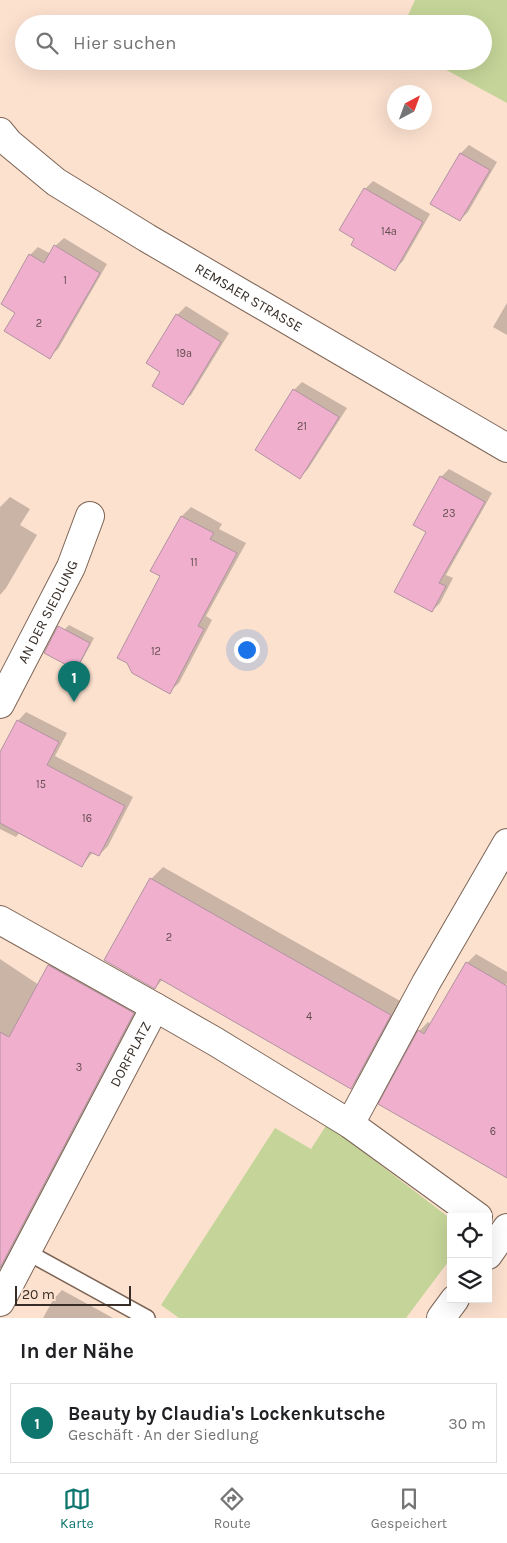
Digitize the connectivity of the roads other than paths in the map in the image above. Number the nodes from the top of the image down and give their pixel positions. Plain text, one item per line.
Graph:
1 (3, 144) edge
2 (507, 448) edge
3 (90, 516) dead end
4 (0, 704) edge
5 (507, 843) edge
6 (0, 920) edge
7 (155, 1007) junction
8 (350, 1124) junction
9 (472, 1213) edge
10 (27, 1252) junction
11 (0, 1302) edge
12 (452, 1303) edge
13 (147, 1318) edge
14 (441, 1318) edge

1 - 2 street, REMSAER STRASSE
3 - 4 street, AN DER SIEDLUNG
5 - 8 street
6 - 7 street
7 - 8 street, DORFPLATZ
7 - 10 street, DORFPLATZ
8 - 9 street, DORFPLATZ
10 - 11 street, DORFPLATZ
10 - 13 lane
12 - 14 street

